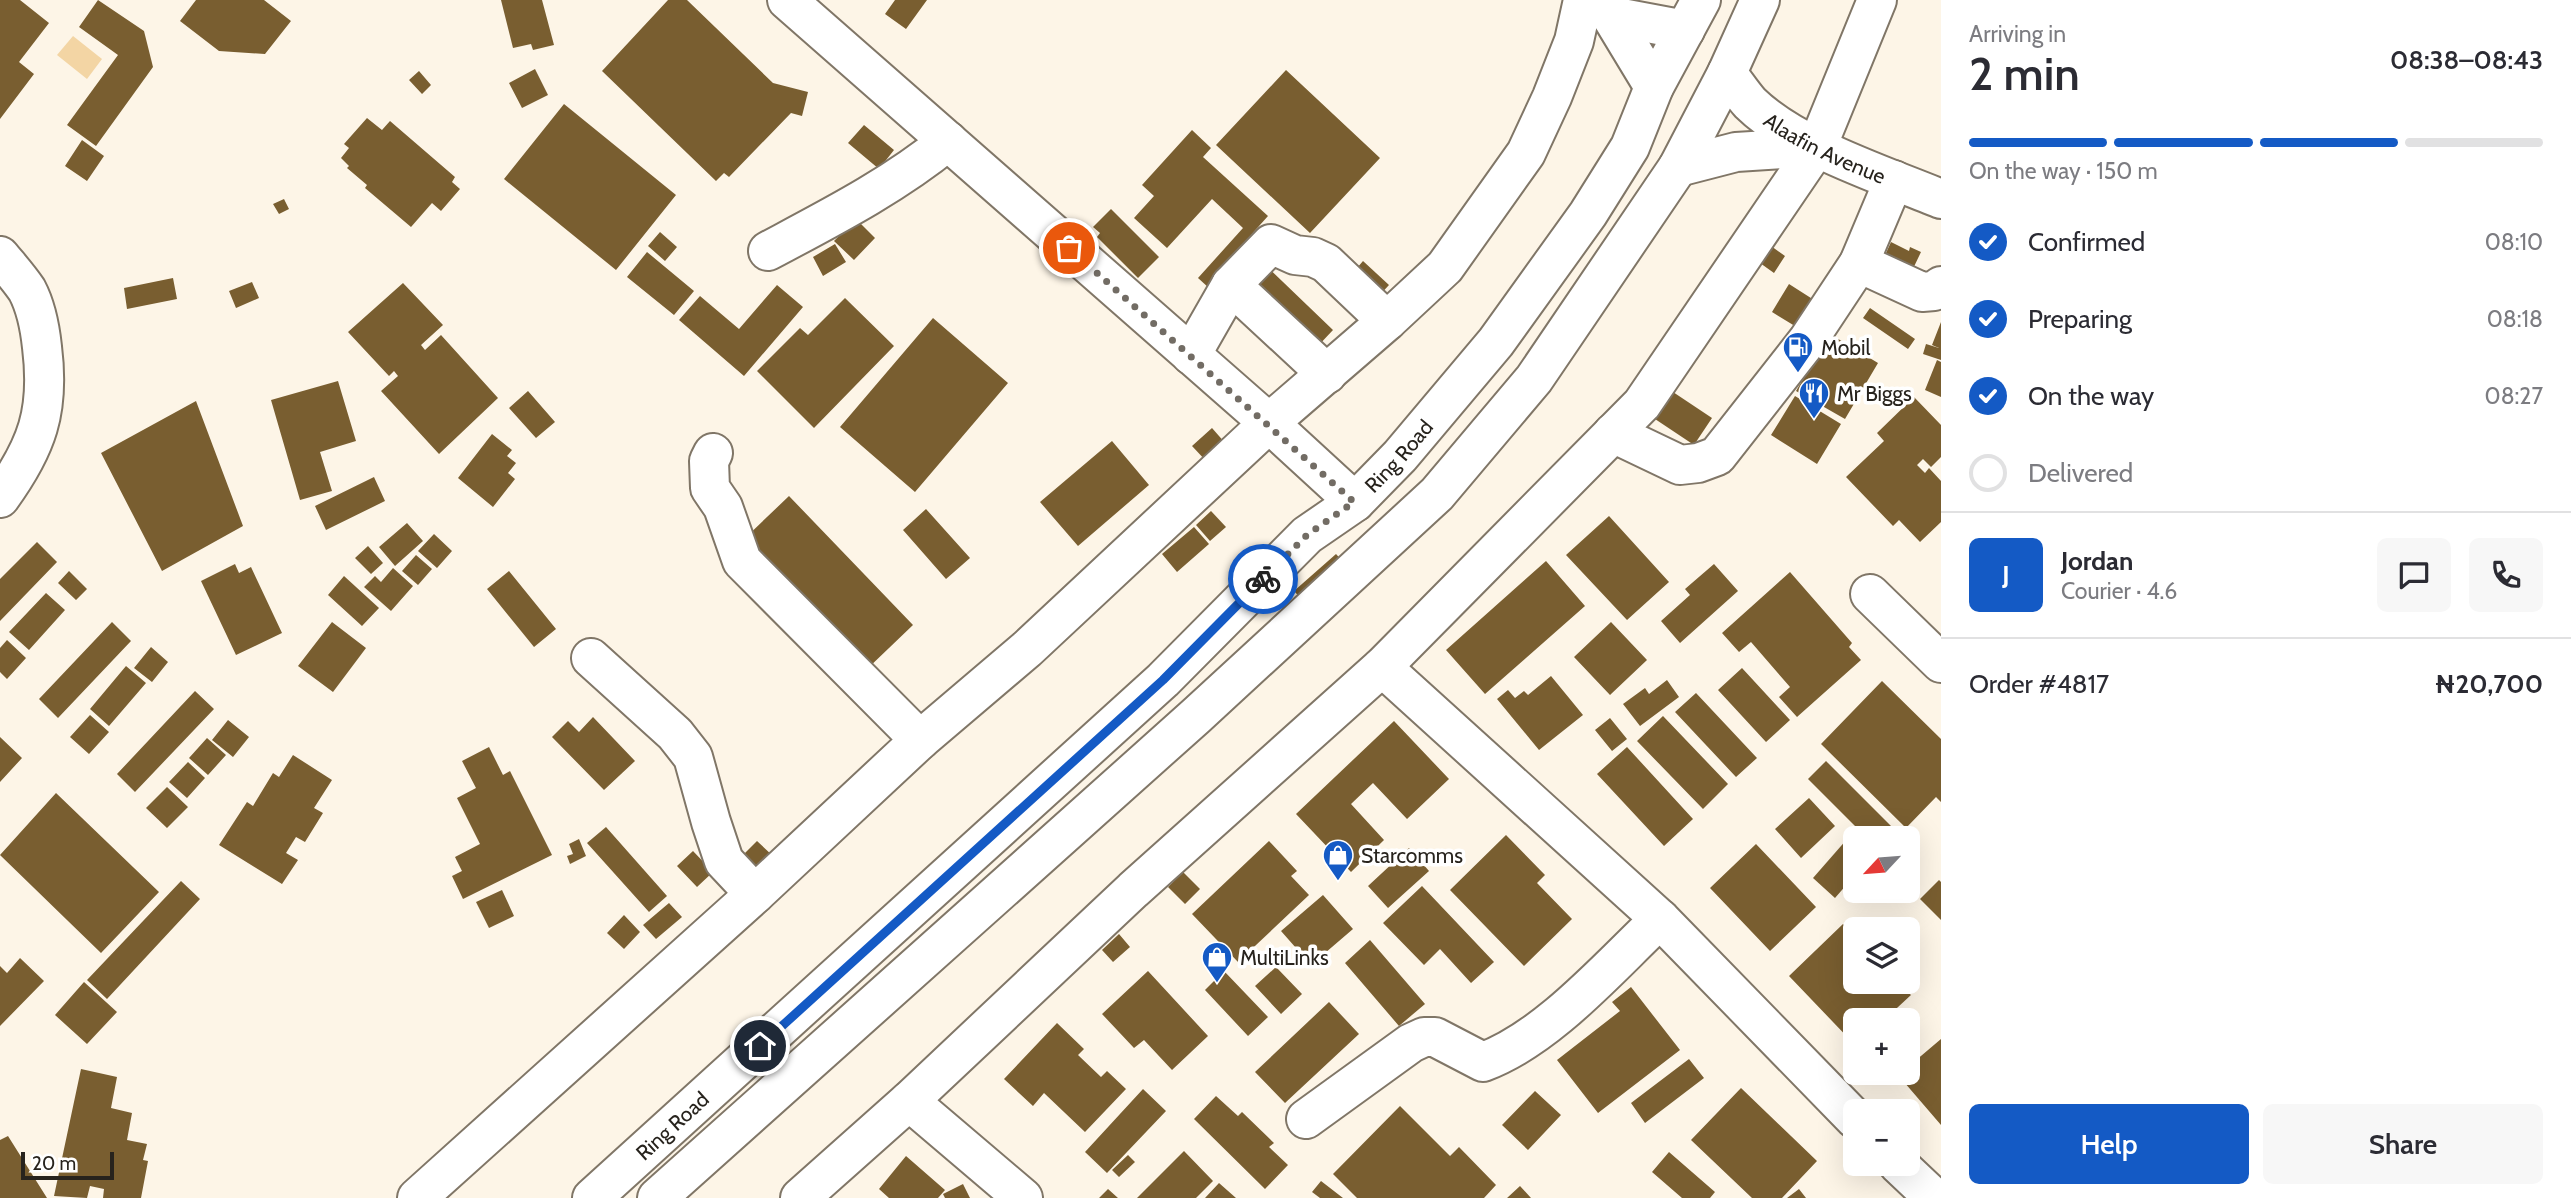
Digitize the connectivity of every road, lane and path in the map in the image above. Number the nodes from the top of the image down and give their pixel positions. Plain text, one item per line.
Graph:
1 (787, 0) edge
2 (1760, 0) edge
3 (1877, 0) edge
4 (1597, 5) edge
5 (1693, 15) edge
6 (1727, 74) junction
7 (1654, 87) junction
8 (948, 141) junction
9 (1817, 147) junction
10 (1678, 167) junction
11 (1894, 180) junction
12 (1941, 199) edge
13 (768, 251) dead end
14 (0, 256) edge
15 (1859, 263) junction
16 (1231, 285) junction
17 (1941, 286) edge
18 (1388, 321) junction
19 (1191, 355) junction
20 (1327, 374) junction
21 (1269, 423) junction
22 (1613, 433) junction
23 (713, 453) dead end
24 (0, 498) edge
25 (1354, 502) junction
26 (1870, 594) dead end
27 (591, 658) dead end
28 (1941, 663) edge
29 (1382, 667) junction
30 (920, 740) junction
31 (755, 894) junction
32 (1660, 919) junction
33 (909, 1101) junction
34 (1843, 1107) edge
35 (1306, 1119) dead end
36 (1911, 1176) edge
37 (417, 1198) edge
38 (592, 1198) edge
39 (657, 1198) edge
40 (800, 1198) edge
41 (1023, 1198) edge
42 (1934, 1198) edge

1 - 8 street
2 - 6 street, Ring Road
3 - 9 street
4 - 5 street
4 - 7 street
4 - 18 street
5 - 7 street, Ring Road
6 - 9 street, Alaafin Avenue
6 - 10 street, Ring Road
7 - 25 street, Ring Road
8 - 13 street
8 - 19 street
9 - 10 street
9 - 11 street, Alaafin Avenue
9 - 22 street
10 - 39 street, Ring Road
11 - 12 street, Alaafin Avenue
11 - 15 street
14 - 24 street
15 - 17 street
15 - 22 street
16 - 18 street
16 - 19 street
16 - 20 street
18 - 20 street
19 - 21 street
20 - 21 street
21 - 25 street
21 - 30 street
22 - 29 street
23 - 30 street
25 - 38 street, Ring Road
26 - 28 street
27 - 31 street
29 - 32 street
29 - 33 street
30 - 31 street
31 - 37 street
32 - 34 street
32 - 35 street
33 - 40 street
33 - 41 street
36 - 42 street

